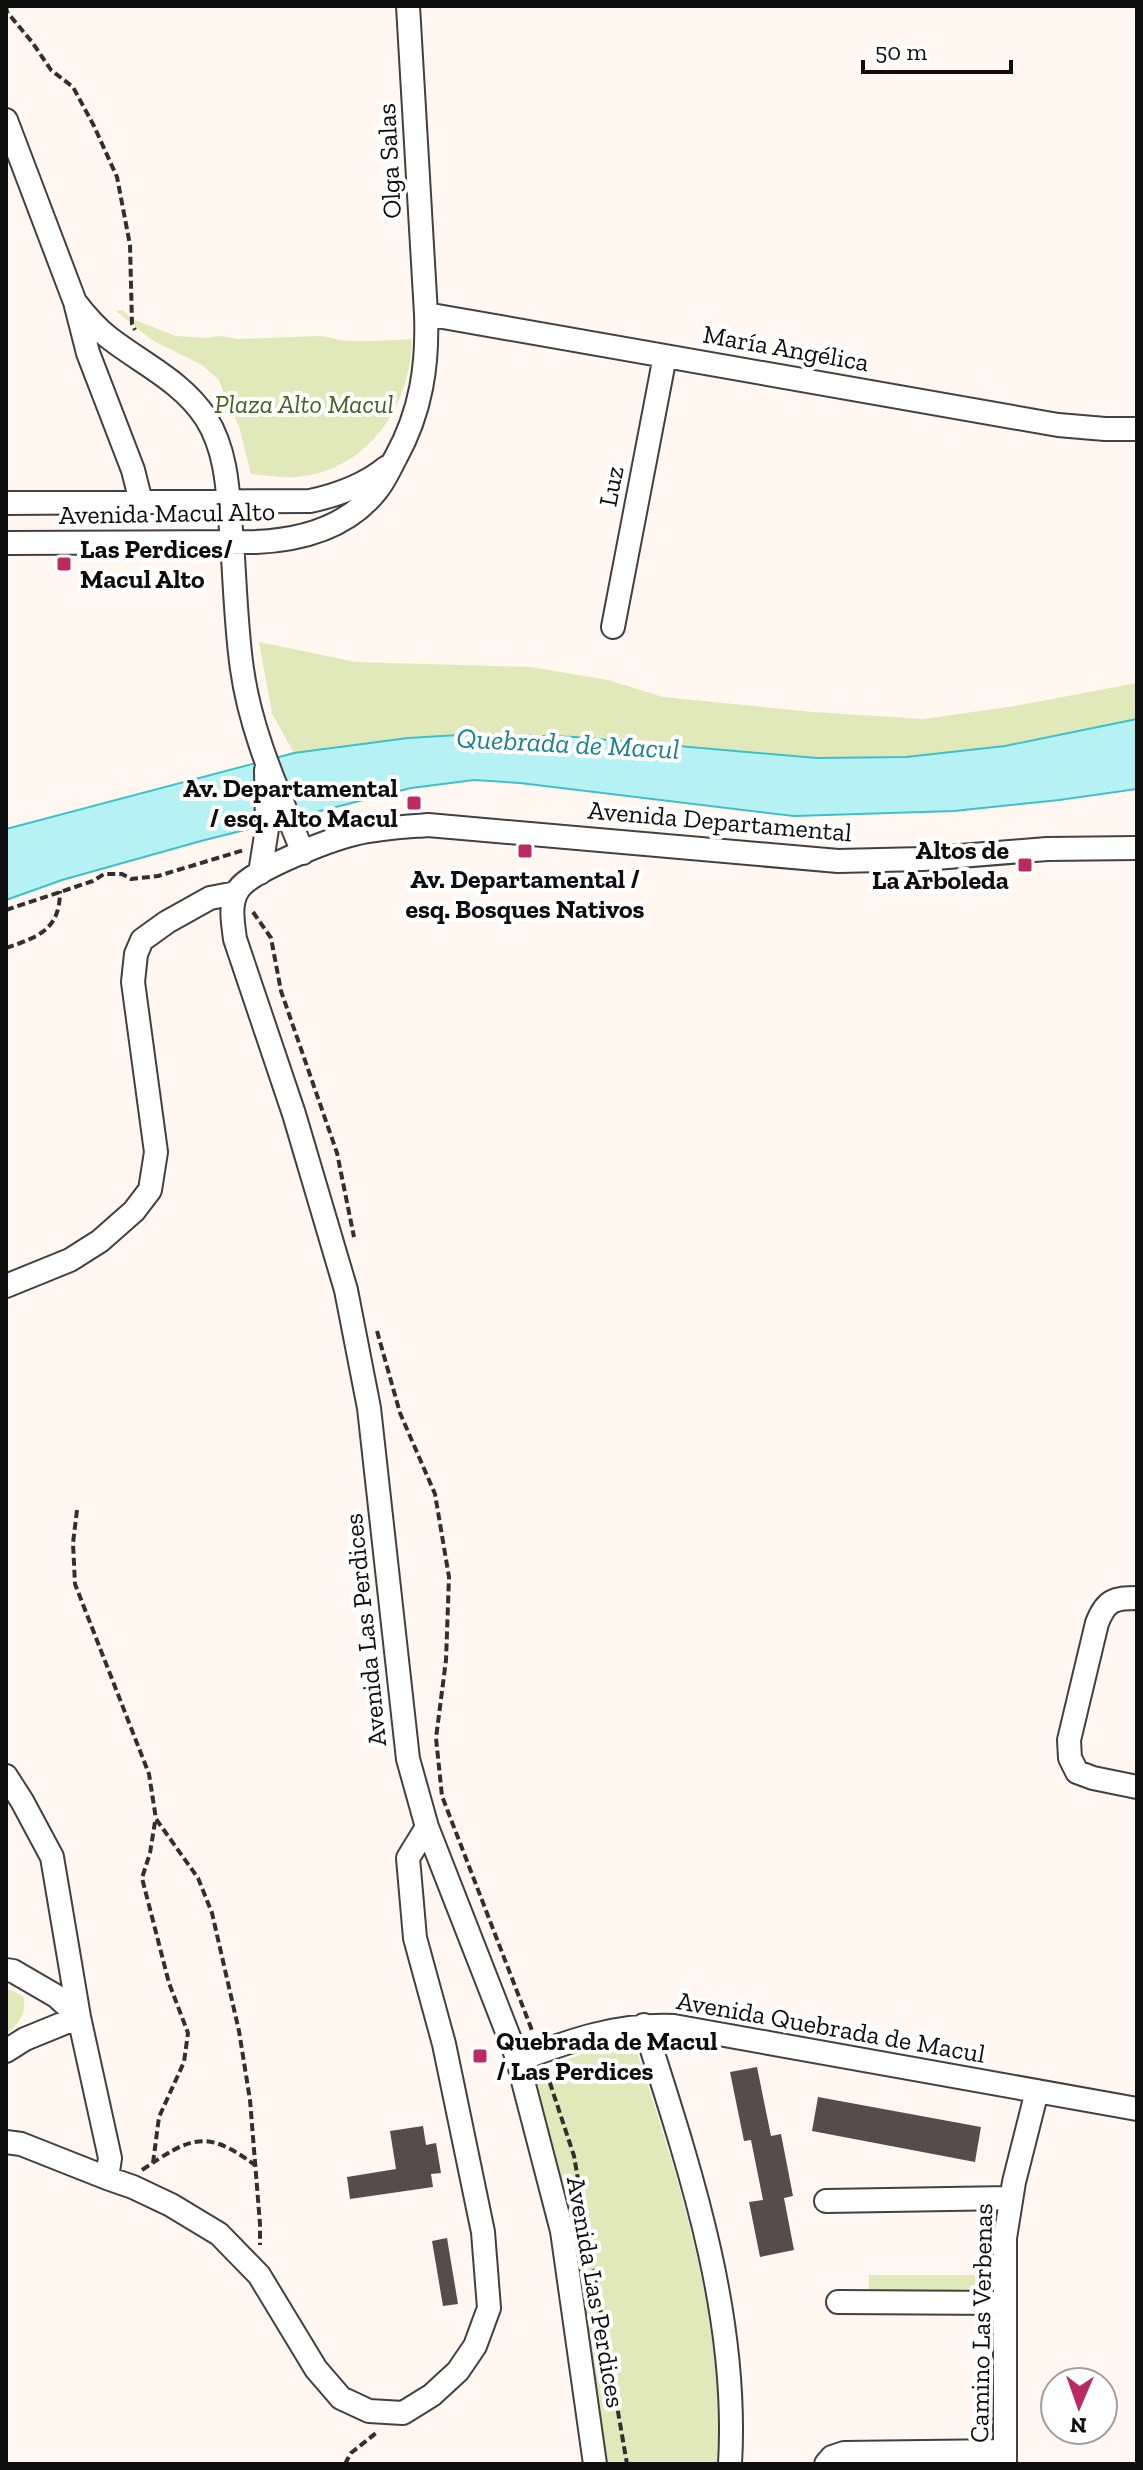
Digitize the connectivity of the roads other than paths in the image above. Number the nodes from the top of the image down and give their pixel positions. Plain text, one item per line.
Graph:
1 (408, 6) edge
2 (6, 120) edge
3 (75, 302) junction
4 (426, 314) junction
5 (665, 356) junction
6 (1137, 429) edge
7 (394, 461) junction
8 (228, 501) junction
9 (141, 502) junction
10 (6, 503) edge
11 (232, 542) junction
12 (6, 543) edge
13 (613, 627) dead end
14 (264, 756) junction
15 (1137, 848) edge
16 (303, 853) junction
17 (247, 882) junction
18 (6, 1286) edge
19 (1137, 1598) edge
20 (6, 1776) edge
21 (1137, 1787) edge
22 (14, 1796) edge
23 (427, 1827) junction
24 (6, 1970) edge
25 (79, 2017) junction
26 (644, 2025) junction
27 (6, 2051) edge
28 (518, 2060) junction
29 (1037, 2091) junction
30 (1137, 2109) edge
31 (6, 2142) edge
32 (107, 2178) junction
33 (1010, 2198) junction
34 (826, 2201) dead end
35 (838, 2302) dead end
36 (1005, 2303) junction
37 (1005, 2458) edge
38 (595, 2464) edge
39 (730, 2464) edge
40 (826, 2464) edge

1 - 4 street, Olga Salas
2 - 3 street
3 - 8 street
3 - 9 street
4 - 5 street, María Angélica
4 - 7 street, Avenida Macul Alto
5 - 6 street, María Angélica
5 - 13 street, Luz
7 - 8 street, Avenida Macul Alto
7 - 11 street, Avenida Macul Alto
8 - 9 street, Avenida Macul Alto
8 - 11 street
9 - 10 street, Avenida Macul Alto
11 - 12 street, Avenida Macul Alto
11 - 14 street
14 - 16 street
14 - 17 street, Avenida Las Perdices
15 - 16 street, Avenida Departamental
16 - 17 street
17 - 18 street
17 - 23 street, Avenida Las Perdices
19 - 21 street
20 - 22 street
22 - 25 street
23 - 28 street, Avenida Las Perdices
23 - 32 street
24 - 25 street
25 - 27 street
25 - 32 street
26 - 28 street, Avenida Quebrada de Macul
26 - 29 street, Avenida Quebrada de Macul
26 - 39 street
28 - 38 street, Avenida Las Perdices
29 - 30 street, Avenida Quebrada de Macul
29 - 33 street, Camino Las Verbenas
31 - 32 street
33 - 34 street
33 - 36 street, Camino Las Verbenas
35 - 36 street
36 - 37 street, Camino Las Verbenas
37 - 40 street

